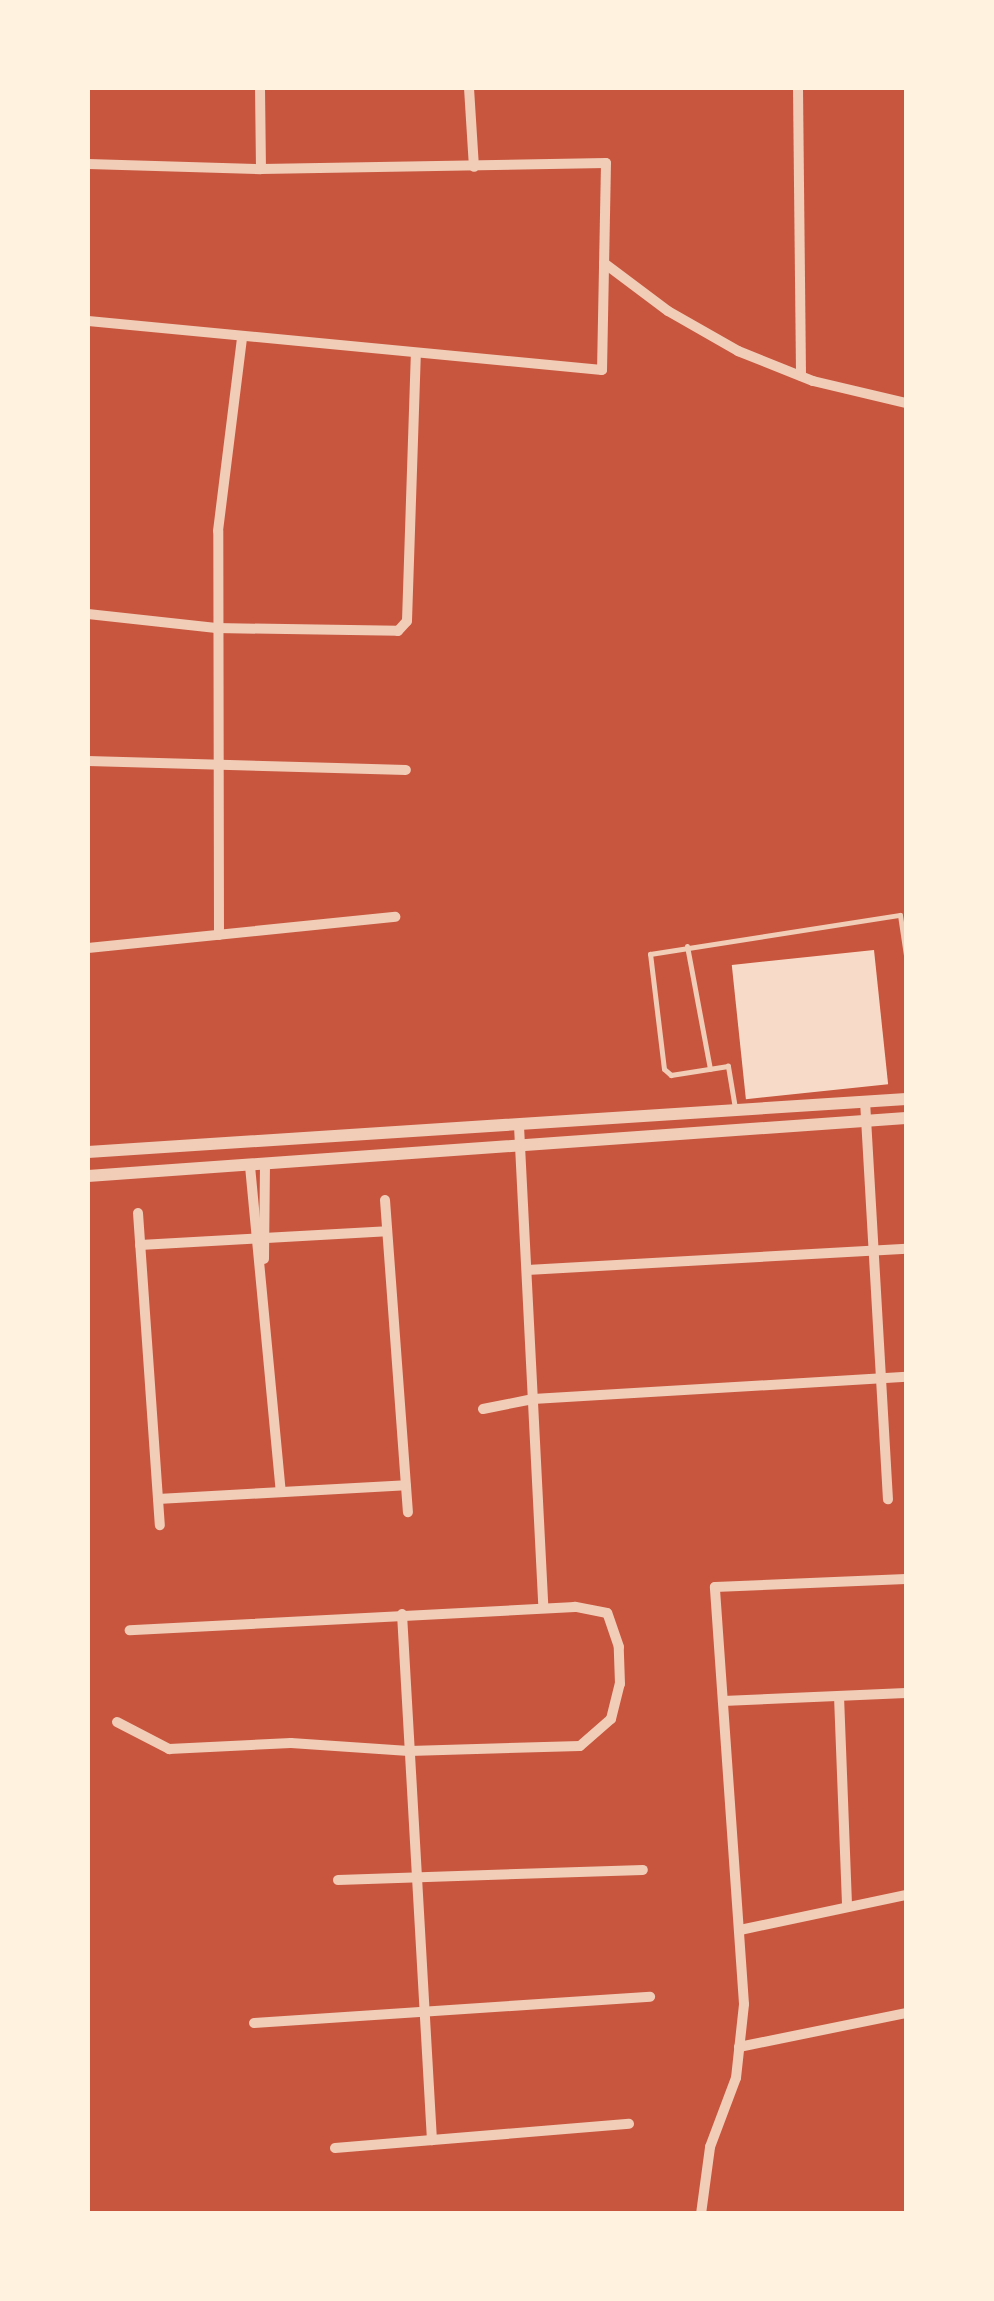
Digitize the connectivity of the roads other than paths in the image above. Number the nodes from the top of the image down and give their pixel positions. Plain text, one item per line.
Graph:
1 (260, 88) edge
2 (469, 88) edge
3 (798, 88) edge
4 (88, 164) edge
5 (474, 167) junction
6 (261, 170) junction
7 (604, 262) junction
8 (88, 320) edge
9 (242, 338) junction
10 (416, 354) junction
11 (802, 376) junction
12 (906, 403) edge
13 (88, 614) edge
14 (216, 628) junction
15 (88, 761) edge
16 (222, 764) junction
17 (406, 770) dead end
18 (904, 915) edge
19 (395, 918) dead end
20 (219, 935) junction
21 (687, 946) junction
22 (88, 948) edge
23 (906, 955) edge
24 (710, 1069) junction
25 (906, 1099) edge
26 (865, 1102) junction
27 (736, 1110) junction
28 (906, 1118) edge
29 (866, 1120) junction
30 (519, 1126) junction
31 (520, 1146) junction
32 (88, 1152) edge
33 (265, 1164) junction
34 (250, 1166) junction
35 (88, 1176) edge
36 (385, 1200) dead end
37 (138, 1213) dead end
38 (387, 1231) junction
39 (262, 1238) junction
40 (140, 1245) junction
41 (906, 1249) edge
42 (875, 1250) junction
43 (526, 1270) junction
44 (906, 1377) edge
45 (884, 1378) junction
46 (533, 1399) junction
47 (483, 1409) dead end
48 (406, 1484) junction
49 (281, 1492) junction
50 (158, 1499) junction
51 (888, 1499) dead end
52 (408, 1512) dead end
53 (160, 1525) dead end
54 (906, 1579) edge
55 (544, 1606) junction
56 (402, 1614) junction
57 (130, 1630) dead end
58 (906, 1693) edge
59 (839, 1696) junction
60 (723, 1701) junction
61 (118, 1722) dead end
62 (409, 1751) junction
63 (643, 1870) dead end
64 (416, 1877) junction
65 (338, 1880) dead end
66 (906, 1895) edge
67 (847, 1908) junction
68 (740, 1930) junction
69 (650, 1997) dead end
70 (425, 2011) junction
71 (906, 2012) edge
72 (254, 2023) dead end
73 (739, 2046) junction
74 (629, 2124) dead end
75 (432, 2140) junction
76 (335, 2148) dead end
77 (702, 2214) edge

1 - 6 street
2 - 5 street
3 - 11 street
4 - 6 street
5 - 6 street
5 - 7 street
7 - 10 street
7 - 11 street
8 - 9 street
9 - 10 street
9 - 14 street
10 - 14 street
11 - 12 street
13 - 14 street
14 - 16 street
15 - 16 street
16 - 17 street
16 - 20 street
18 - 21 lane
18 - 23 lane
19 - 20 street
20 - 22 street
21 - 24 lane
21 - 24 lane
24 - 27 lane
25 - 26 street
26 - 27 street
26 - 29 street
27 - 30 street
28 - 29 street
29 - 31 street
29 - 42 street
30 - 31 street
30 - 32 street
31 - 33 street
31 - 43 street
33 - 34 street
33 - 39 street
34 - 35 street
34 - 39 street
36 - 38 street
37 - 40 street
38 - 39 street
38 - 48 street
39 - 40 street
39 - 49 street
40 - 50 street
41 - 42 street
42 - 43 street
42 - 45 street
43 - 46 street
44 - 45 street
45 - 46 street
45 - 51 street
46 - 47 street
46 - 55 street
48 - 49 street
48 - 52 street
49 - 50 street
50 - 53 street
54 - 60 street
55 - 56 street
55 - 62 street
56 - 57 street
56 - 62 street
58 - 59 street
59 - 60 street
59 - 67 street
60 - 68 street
61 - 62 street
62 - 64 street
63 - 64 street
64 - 65 street
64 - 70 street
66 - 67 street
67 - 68 street
68 - 73 street
69 - 70 street
70 - 72 street
70 - 75 street
71 - 73 street
73 - 77 street
74 - 75 street
75 - 76 street

